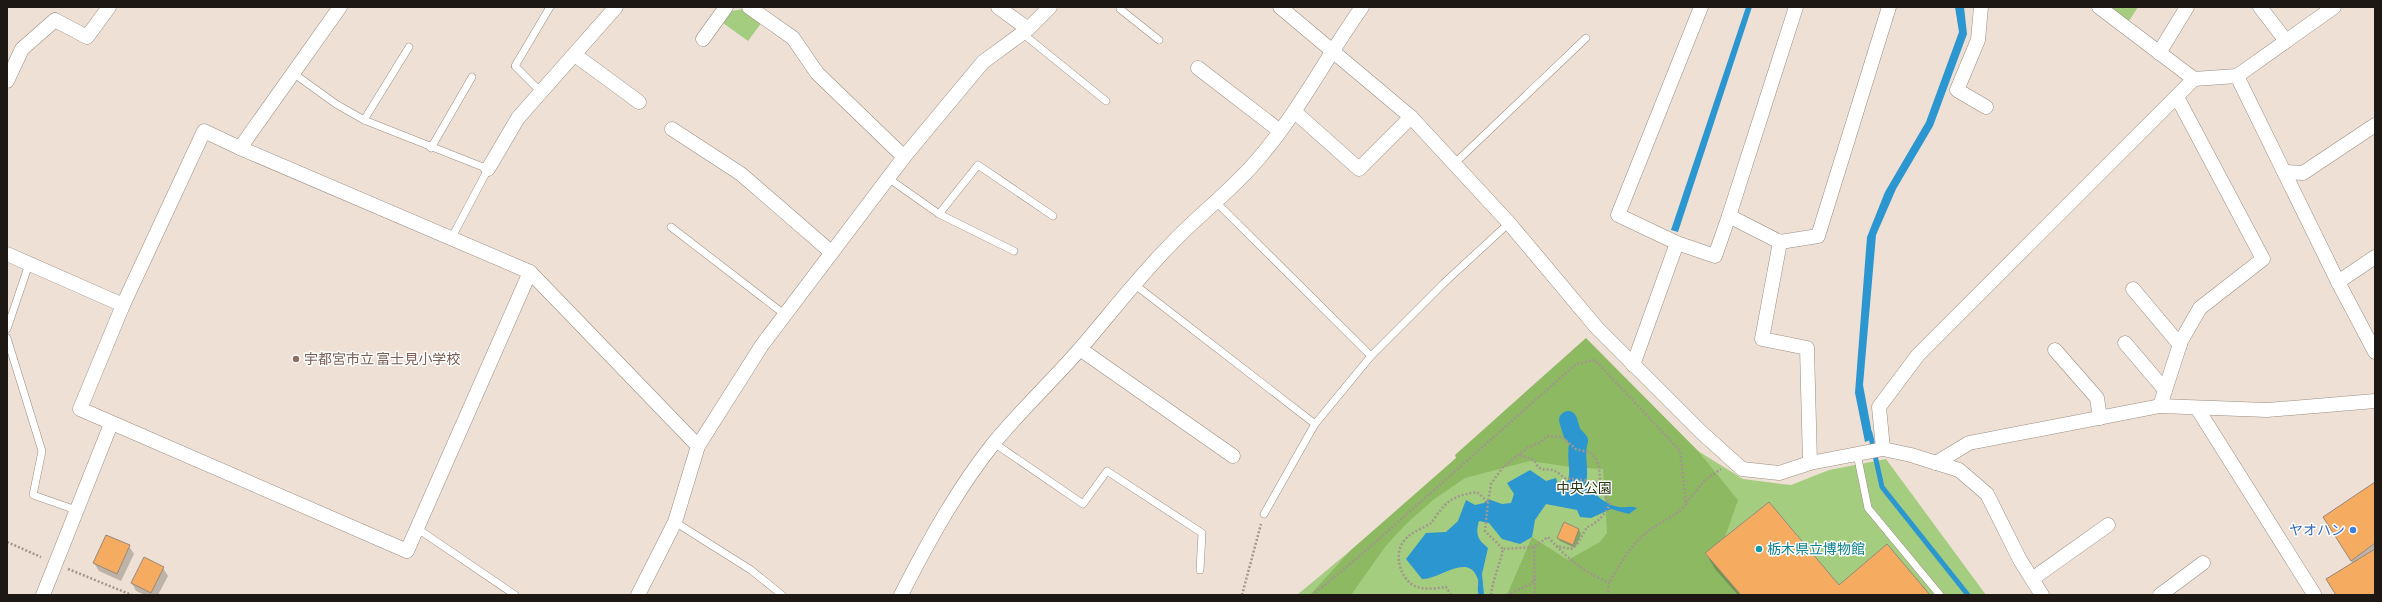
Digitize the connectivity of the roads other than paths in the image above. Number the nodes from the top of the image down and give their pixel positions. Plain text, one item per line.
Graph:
1 (109, 7) edge
2 (340, 7) edge
3 (550, 7) edge
4 (616, 7) edge
5 (726, 7) edge
6 (750, 7) edge
7 (998, 7) edge
8 (1050, 7) edge
9 (1122, 7) edge
10 (1280, 7) edge
11 (1362, 7) edge
12 (1701, 7) edge
13 (1796, 7) edge
14 (1890, 7) edge
15 (1981, 7) edge
16 (2099, 7) edge
17 (2188, 7) edge
18 (2260, 7) edge
19 (2334, 7) edge
20 (1025, 31) junction
21 (1586, 38) dead end
22 (703, 39) dead end
23 (1159, 40) dead end
24 (2286, 41) junction
25 (410, 47) dead end
26 (1331, 51) junction
27 (2159, 53) junction
28 (575, 55) junction
29 (1198, 68) dead end
30 (293, 73) junction
31 (2237, 76) junction
32 (472, 77) dead end
33 (2194, 79) junction
34 (7, 81) edge
35 (540, 92) junction
36 (2176, 96) junction
37 (1106, 101) dead end
38 (639, 102) dead end
39 (1986, 106) dead end
40 (1295, 112) junction
41 (1411, 117) junction
42 (364, 120) junction
43 (2375, 125) edge
44 (672, 129) dead end
45 (1280, 131) junction
46 (240, 148) junction
47 (431, 148) junction
48 (904, 157) junction
49 (1455, 163) junction
50 (488, 169) junction
51 (2284, 172) junction
52 (888, 178) junction
53 (1217, 202) junction
54 (939, 214) junction
55 (1053, 216) dead end
56 (1729, 216) junction
57 (1509, 223) junction
58 (671, 227) dead end
59 (451, 239) junction
60 (1780, 242) junction
61 (1677, 243) junction
62 (1014, 251) dead end
63 (831, 252) junction
64 (7, 254) edge
65 (2375, 257) edge
66 (29, 264) junction
67 (530, 272) junction
68 (2338, 282) junction
69 (1134, 284) junction
70 (2133, 289) dead end
71 (122, 305) junction
72 (784, 314) junction
73 (7, 329) edge
74 (7, 338) edge
75 (2125, 343) dead end
76 (2180, 345) junction
77 (1080, 349) junction
78 (2055, 350) dead end
79 (2375, 352) edge
80 (1371, 356) junction
81 (1633, 365) junction
82 (2165, 390) junction
83 (2375, 401) edge
84 (2160, 406) junction
85 (2197, 408) junction
86 (2100, 418) junction
87 (111, 424) junction
88 (1315, 424) junction
89 (994, 443) junction
90 (698, 446) junction
91 (1883, 449) junction
92 (1857, 454) junction
93 (1233, 456) dead end
94 (1810, 463) junction
95 (1936, 463) junction
96 (76, 510) junction
97 (1264, 514) road end
98 (675, 522) junction
99 (2108, 525) dead end
100 (418, 529) junction
101 (2203, 563) dead end
102 (1200, 570) dead end
103 (2032, 579) junction
104 (2314, 594) edge
105 (43, 595) edge
106 (515, 595) edge
107 (638, 595) edge
108 (782, 595) edge
109 (901, 595) edge
110 (1940, 595) edge
111 (2042, 595) edge
112 (2160, 595) edge

1 - 34 street
2 - 30 street
3 - 35 lane
4 - 28 street
5 - 22 street
6 - 48 street
7 - 20 street
8 - 20 street
9 - 23 lane
10 - 26 street
11 - 26 street
12 - 61 street
13 - 56 street
14 - 60 street
15 - 39 street
16 - 27 street
17 - 27 street
18 - 24 street
19 - 24 street
20 - 37 lane
20 - 48 street
21 - 49 lane
24 - 31 street
25 - 42 lane
26 - 40 street
26 - 41 street
27 - 33 street
28 - 35 street
28 - 38 street
29 - 45 street
30 - 42 lane
30 - 46 street
31 - 33 street
31 - 51 street
32 - 47 lane
33 - 36 street
35 - 50 street
36 - 76 street
36 - 91 street
40 - 41 street
40 - 45 street
41 - 49 street
42 - 47 lane
43 - 51 street
44 - 63 street
45 - 53 street
46 - 59 street
46 - 71 street
47 - 50 lane
48 - 52 street
49 - 57 street
50 - 59 lane
51 - 68 street
52 - 54 lane
52 - 63 street
53 - 69 street
53 - 80 lane
54 - 55 lane
54 - 62 lane
56 - 60 street
56 - 61 street
57 - 80 lane
57 - 81 street
58 - 72 lane
59 - 67 street
60 - 94 street
61 - 81 street
63 - 72 street
64 - 66 street
65 - 68 street
66 - 71 street
66 - 73 lane
67 - 90 street
67 - 100 street
68 - 79 street
69 - 77 street
69 - 88 lane
70 - 76 street
71 - 87 street
72 - 90 street
74 - 96 lane
75 - 82 street
76 - 82 street
77 - 89 street
77 - 93 street
78 - 86 street
80 - 88 lane
81 - 94 street
82 - 84 street
83 - 85 street
84 - 85 street
84 - 86 street
85 - 104 street
86 - 95 street
87 - 96 street
87 - 100 street
88 - 97 lane
89 - 102 lane
89 - 109 street
90 - 98 street
91 - 92 street
91 - 95 street
92 - 94 street
92 - 110 lane
95 - 103 street
96 - 105 street
98 - 107 street
98 - 108 lane
99 - 103 street
100 - 106 lane
101 - 112 street
103 - 111 street

